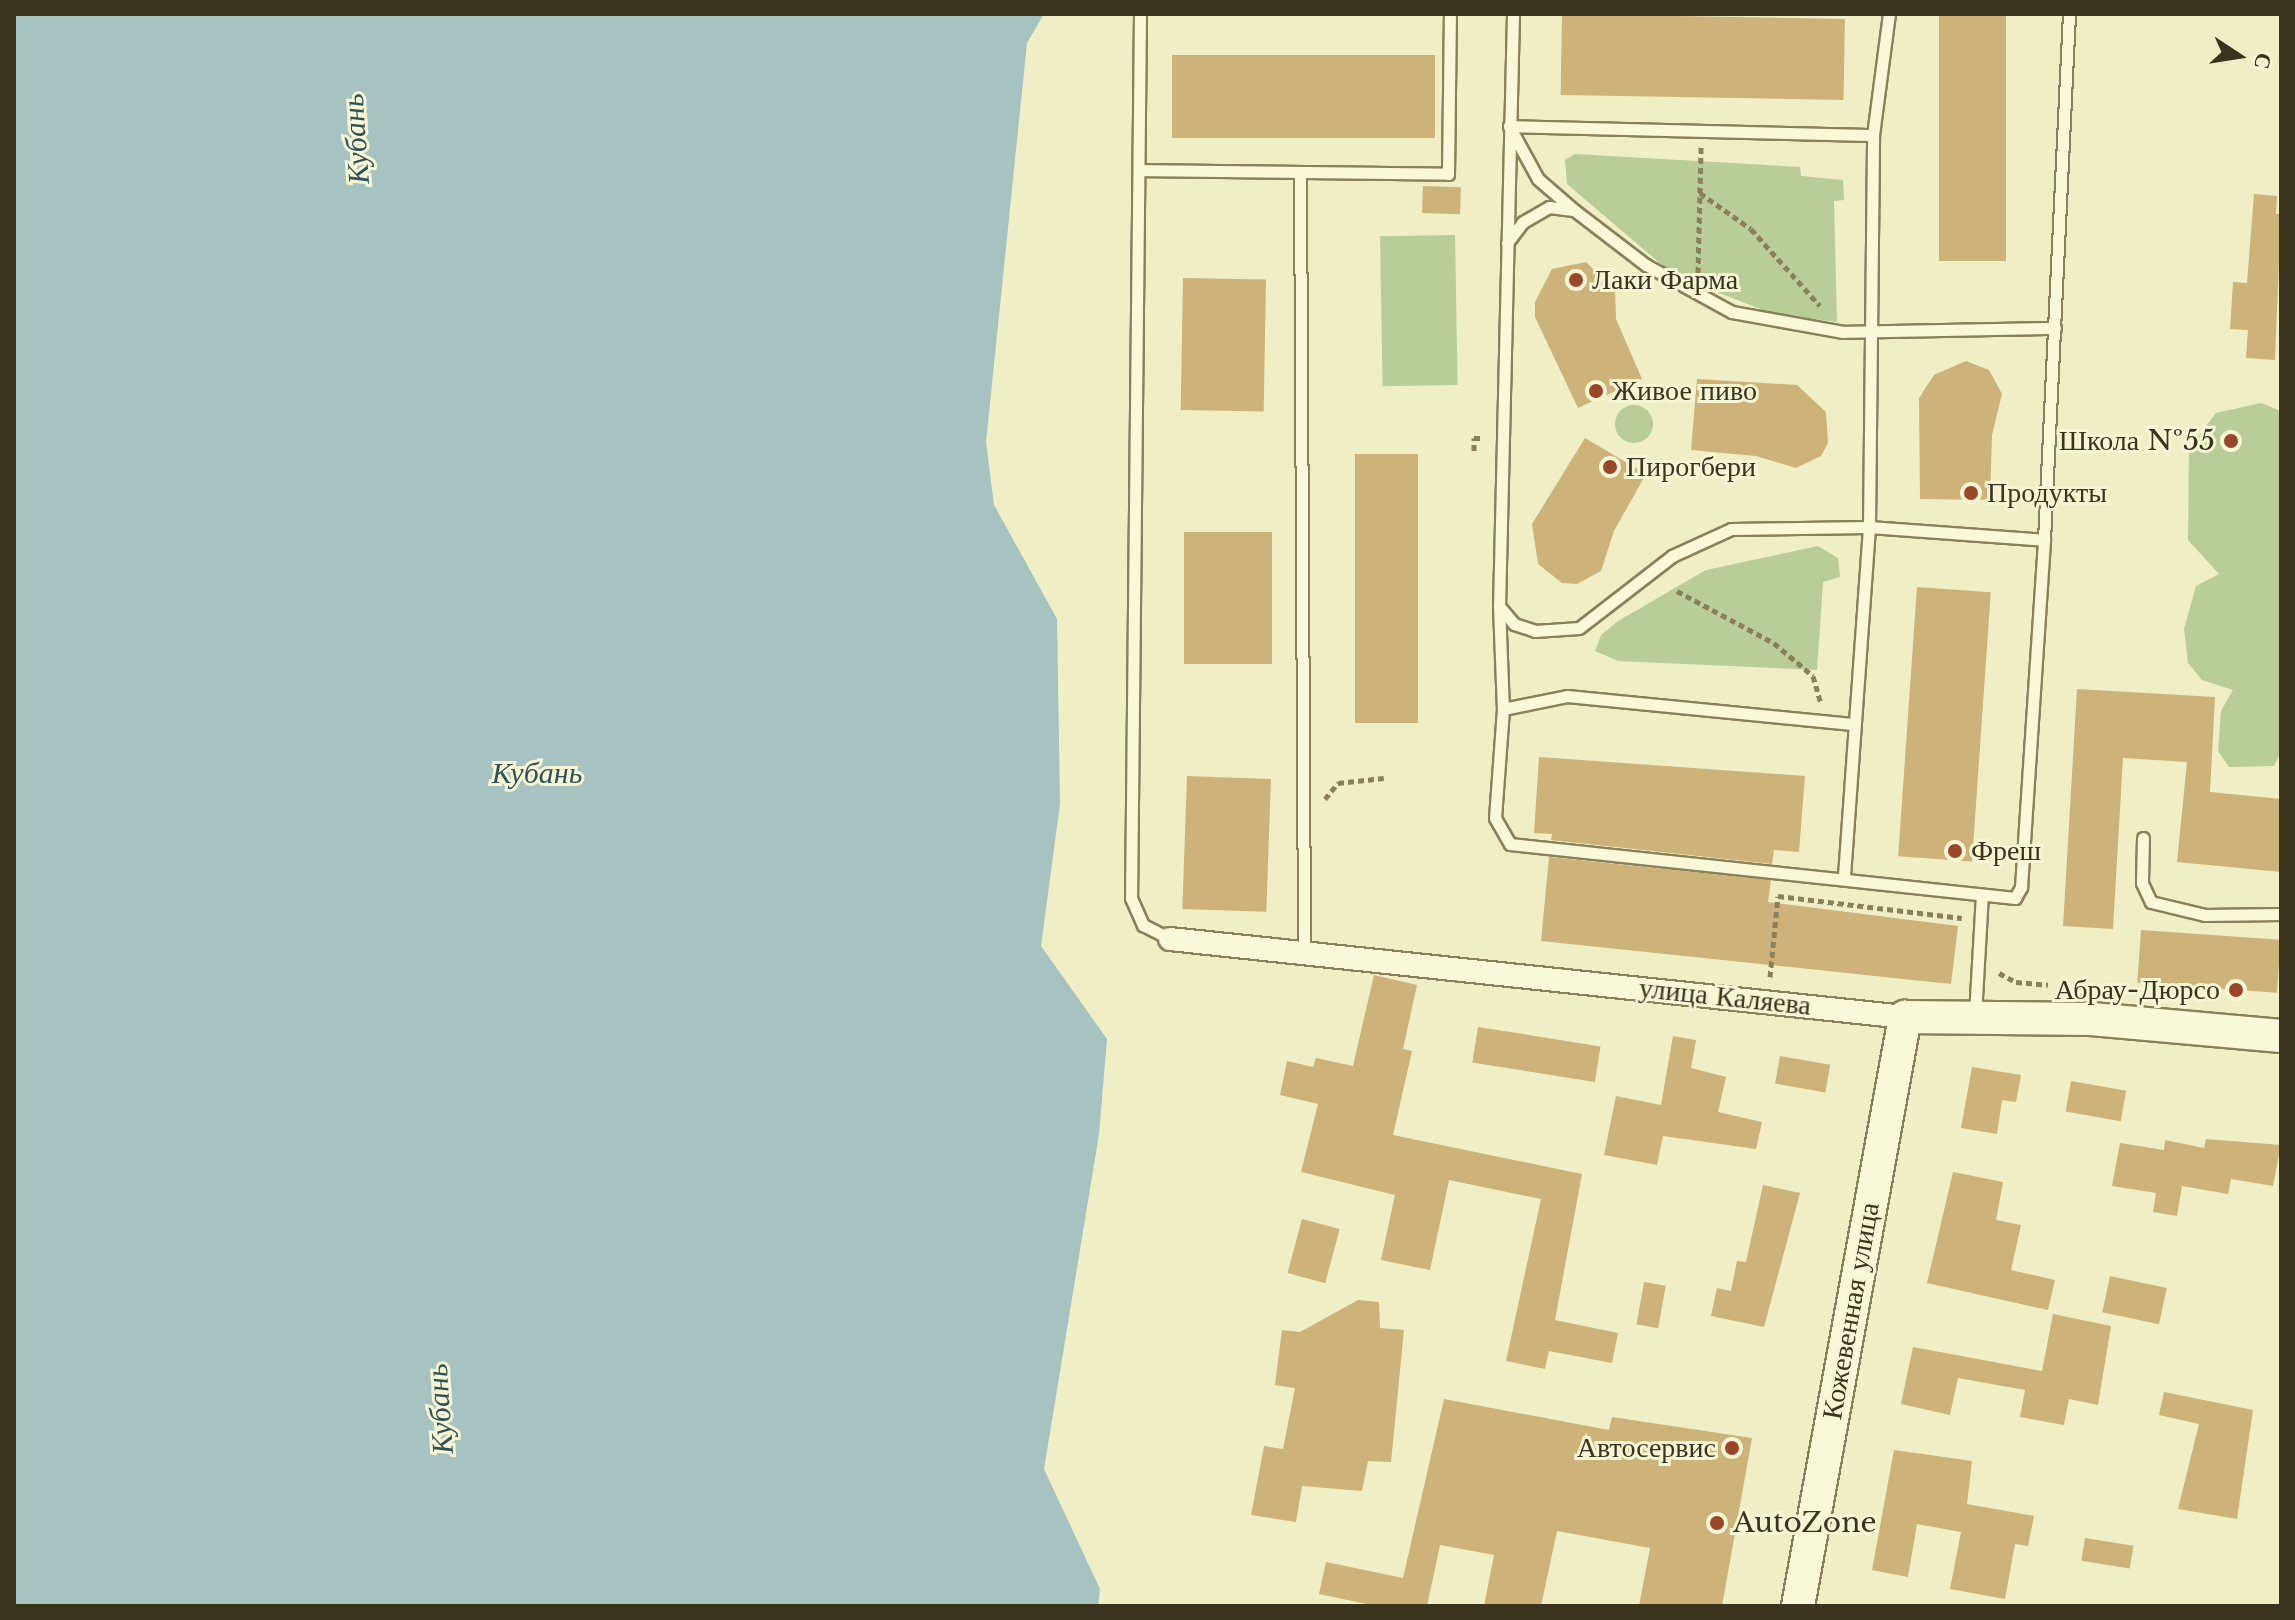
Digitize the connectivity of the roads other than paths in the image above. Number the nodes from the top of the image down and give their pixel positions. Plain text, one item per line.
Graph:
1 (1140, 14) edge
2 (1450, 14) edge
3 (1513, 14) edge
4 (1889, 14) edge
5 (2069, 14) edge
6 (1509, 126) junction
7 (1873, 135) junction
8 (1139, 170) junction
9 (1300, 177) junction
10 (1574, 210) junction
11 (1507, 243) junction
12 (2055, 328) junction
13 (1872, 331) junction
14 (1869, 527) junction
15 (2044, 540) junction
16 (1499, 606) junction
17 (1503, 709) junction
18 (1855, 724) junction
19 (2143, 838) dead end
20 (1844, 876) junction
21 (1982, 895) junction
22 (2281, 914) edge
23 (1170, 939) joint
24 (1304, 951) junction
25 (1975, 1016) junction
26 (1905, 1017) junction
27 (2281, 1036) edge
28 (1798, 1606) edge

1 - 8 lane
2 - 9 lane
3 - 6 lane
4 - 7 lane
5 - 12 lane
6 - 7 lane
6 - 10 lane
6 - 11 lane
7 - 13 lane
8 - 9 lane
8 - 23 lane
9 - 24 lane
10 - 11 lane
10 - 13 lane
11 - 16 lane
12 - 13 lane
12 - 15 lane
13 - 14 lane
14 - 15 lane
14 - 16 lane
14 - 18 lane
15 - 21 lane
16 - 17 lane
17 - 18 lane
17 - 20 lane
18 - 20 lane
19 - 22 lane
20 - 21 lane
21 - 25 lane
23 - 24 street, улица Каляева
24 - 26 street, улица Каляева
25 - 26 main road, улица Каляева
25 - 27 main road, улица Каляева
26 - 28 main road, Кожевенная улица

